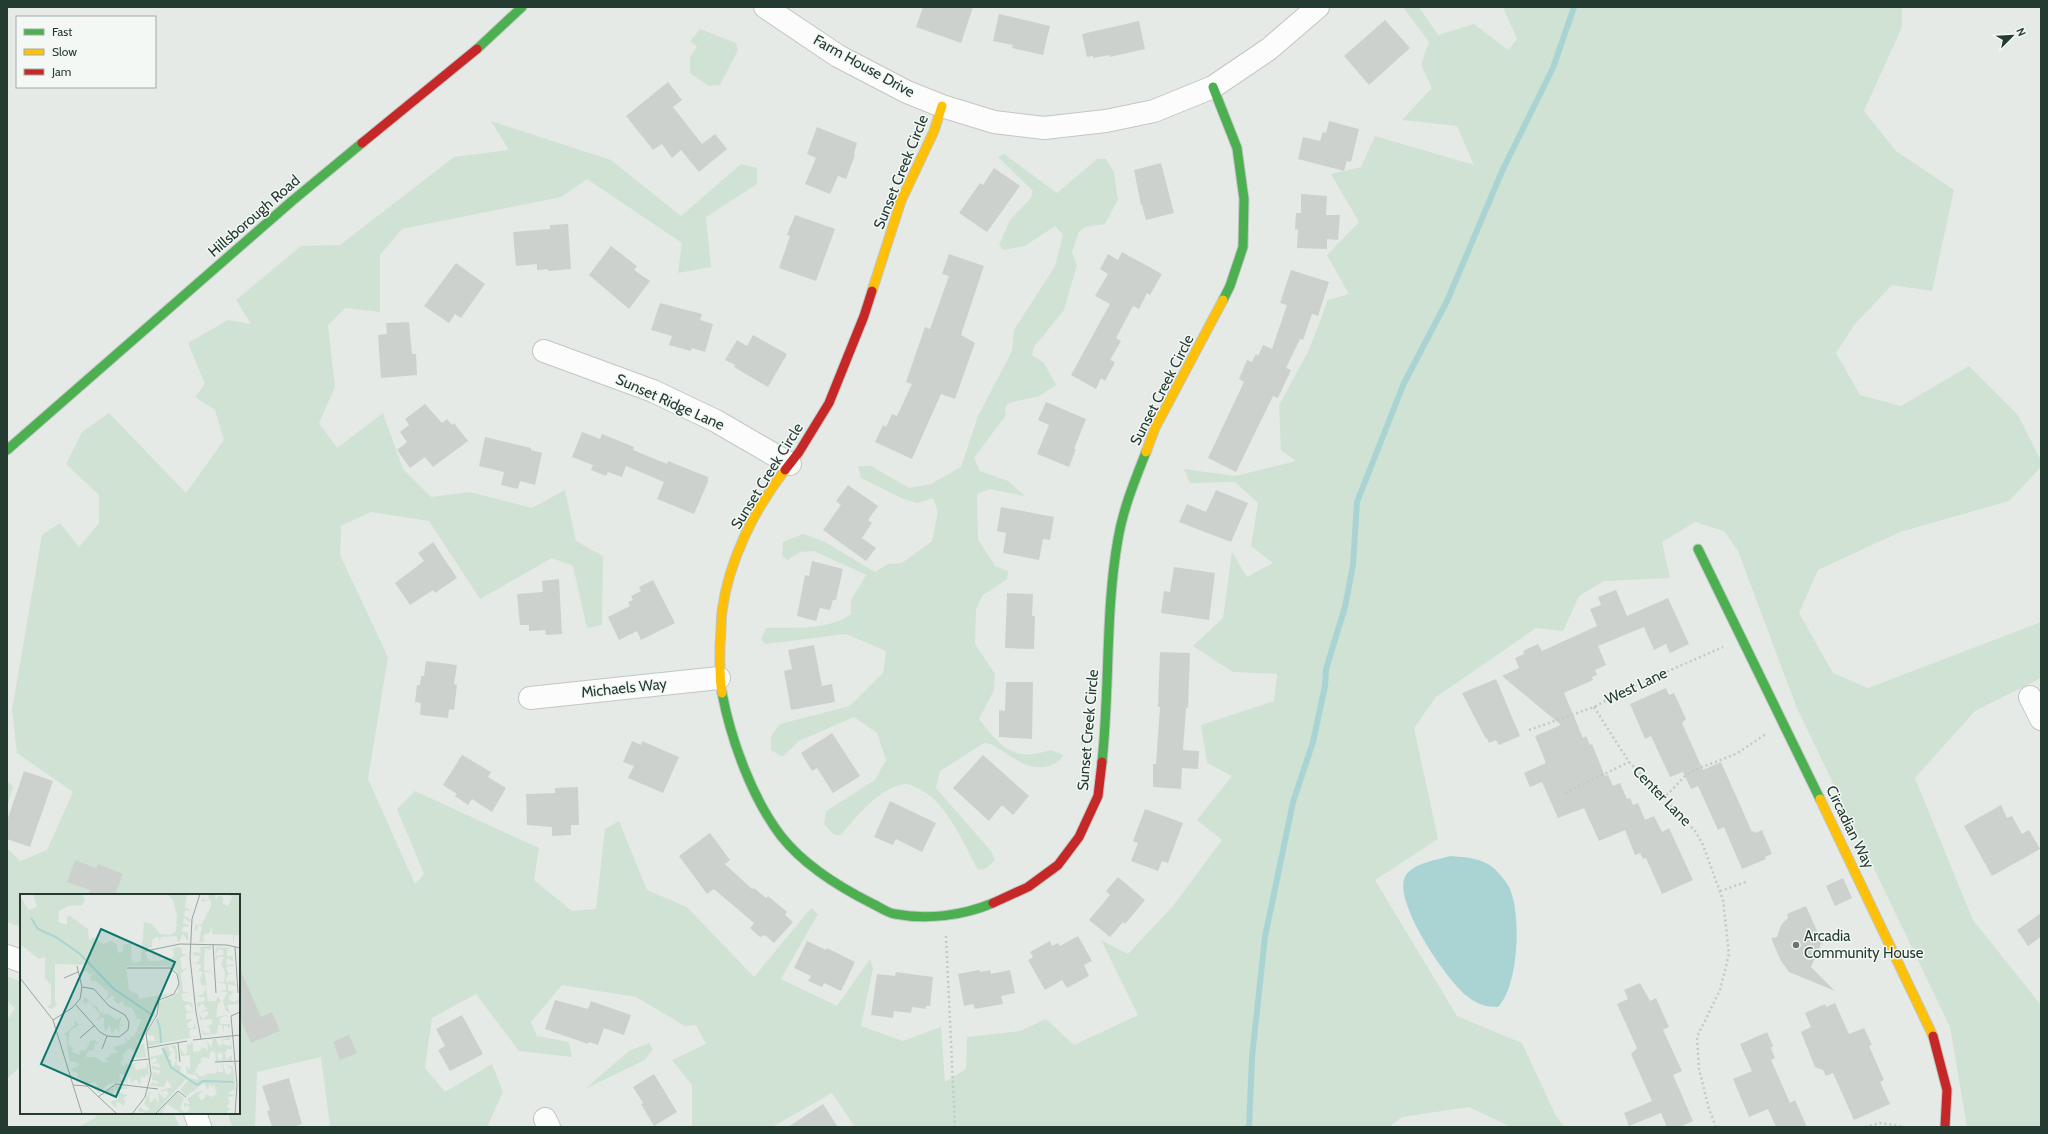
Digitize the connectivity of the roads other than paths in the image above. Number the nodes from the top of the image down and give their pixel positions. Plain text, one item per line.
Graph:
1 (522, 7) edge
2 (765, 7) edge
3 (1318, 7) edge
4 (1213, 87) junction
5 (942, 106) junction
6 (544, 350) dead end
7 (7, 450) edge
8 (790, 464) junction
9 (1698, 549) dead end
10 (719, 678) junction
11 (2030, 697) dead end
12 (530, 698) dead end
13 (2041, 719) edge
14 (7, 956) edge
15 (20, 961) edge
16 (195, 1114) edge
17 (200, 1127) edge
18 (1945, 1127) edge

1 - 7 street, Hillsborough Road
2 - 5 street, Farm House Drive
3 - 4 street, Farm House Drive
4 - 5 street, Farm House Drive
4 - 10 street, Sunset Creek Circle
5 - 8 street, Sunset Creek Circle
6 - 8 street, Sunset Ridge Lane
8 - 10 street, Sunset Creek Circle
9 - 18 street, Circadian Way
10 - 12 street, Michaels Way
11 - 13 street
14 - 15 street
16 - 17 street

